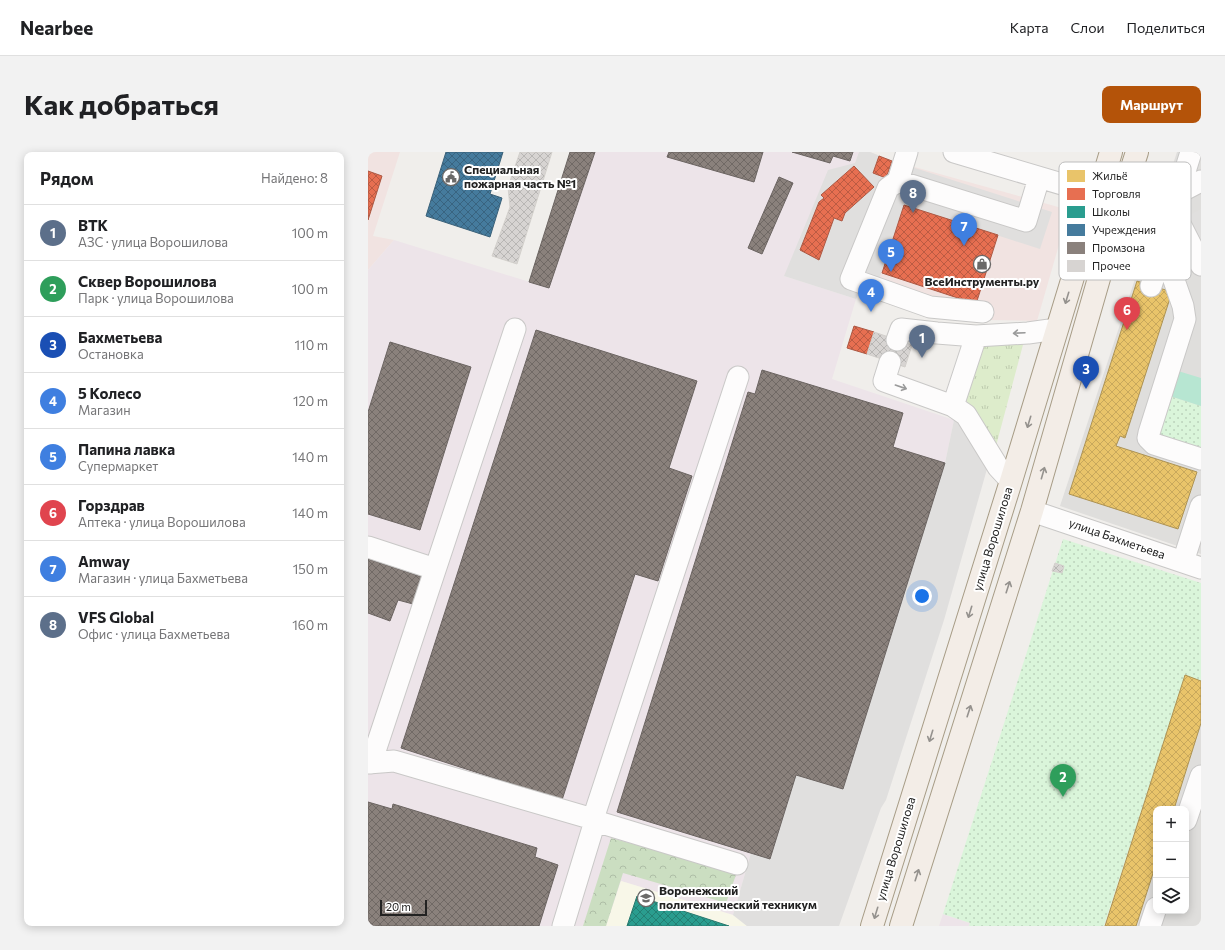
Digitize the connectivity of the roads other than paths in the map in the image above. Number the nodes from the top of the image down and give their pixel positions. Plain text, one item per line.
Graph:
1 (907, 152) edge
2 (954, 152) edge
3 (1111, 152) edge
4 (1137, 152) edge
5 (1191, 152) edge
6 (1108, 162) edge
7 (1134, 162) edge
8 (1188, 162) edge
9 (1039, 178) junction
10 (898, 181) junction
11 (1201, 181) edge
12 (1059, 184) edge
13 (1191, 186) edge
14 (1191, 246) edge
15 (1197, 257) edge
16 (1072, 280) edge
17 (1099, 280) edge
18 (1153, 280) edge
19 (1174, 280) edge
20 (1151, 286) dead end
21 (983, 312) dead end
22 (515, 329) dead end
23 (1057, 329) junction
24 (976, 336) junction
25 (897, 340) dead end
26 (890, 362) dead end
27 (738, 377) dead end
28 (953, 406) junction
29 (1201, 459) edge
30 (1011, 481) junction
31 (1201, 506) edge
32 (1032, 511) junction
33 (368, 547) edge
34 (1192, 565) edge
35 (435, 568) junction
36 (370, 763) edge
37 (1201, 776) edge
38 (1189, 811) edge
39 (594, 820) junction
40 (737, 864) dead end
41 (1154, 914) edge
42 (563, 926) edge
43 (872, 926) edge
44 (901, 926) edge
45 (1150, 926) edge

1 - 10 street
2 - 9 street
3 - 6 main road, улица Ворошилова
4 - 7 main road
5 - 8 street
9 - 10 street
9 - 12 street
10 - 21 street
11 - 13 street
14 - 15 street
16 -> 23 main road, улица Ворошилова
32 -> 17 main road
18 - 20 street
19 - 29 street
22 - 35 street
23 -> 24 street
23 -> 30 main road, улица Ворошилова
24 - 25 street
24 - 28 street
26 -> 28 street
27 - 39 street
28 - 30 street
30 -> 43 main road, улица Ворошилова
31 - 34 street
32 - 34 street, улица Бахметьева
44 -> 32 main road
33 - 35 street
35 - 36 street
36 - 39 street
37 - 38 street
39 - 40 street
39 - 42 street
41 - 45 street

